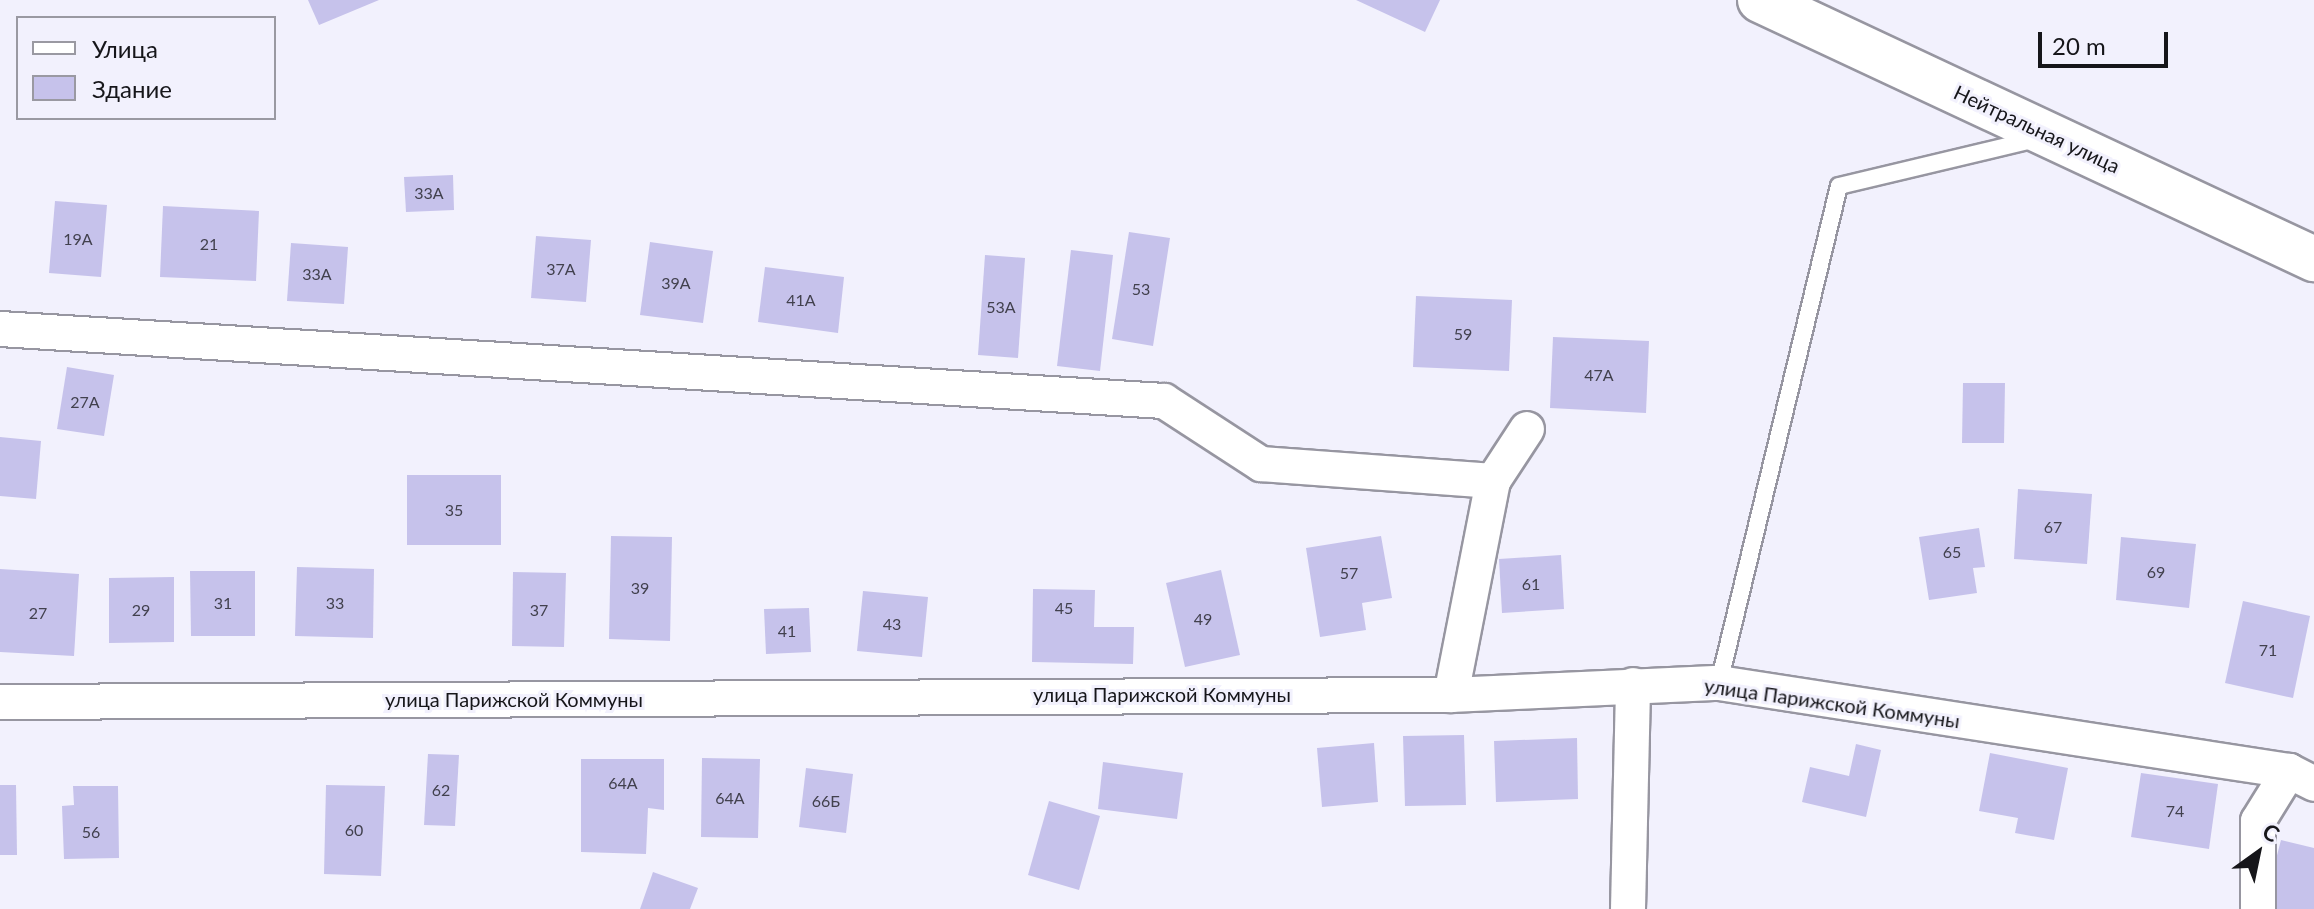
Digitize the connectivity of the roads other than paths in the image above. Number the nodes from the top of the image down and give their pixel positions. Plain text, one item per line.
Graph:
1 (1760, 0) edge
2 (2051, 136) junction
3 (2314, 259) edge
4 (0, 329) edge
5 (1527, 429) dead end
6 (1493, 481) junction
7 (1719, 683) junction
8 (1633, 685) junction
9 (1451, 695) junction
10 (0, 702) edge
11 (2302, 777) edge
12 (1628, 909) edge
13 (2258, 909) edge

1 - 2 main road, Нейтральная улица
2 - 3 main road, Нейтральная улица
2 - 7 lane
4 - 6 street
5 - 6 street
6 - 9 street
7 - 8 street, улица Парижской Коммуны
7 - 11 street, улица Парижской Коммуны
8 - 9 street, улица Парижской Коммуны
8 - 12 street
9 - 10 street, улица Парижской Коммуны
11 - 13 street

